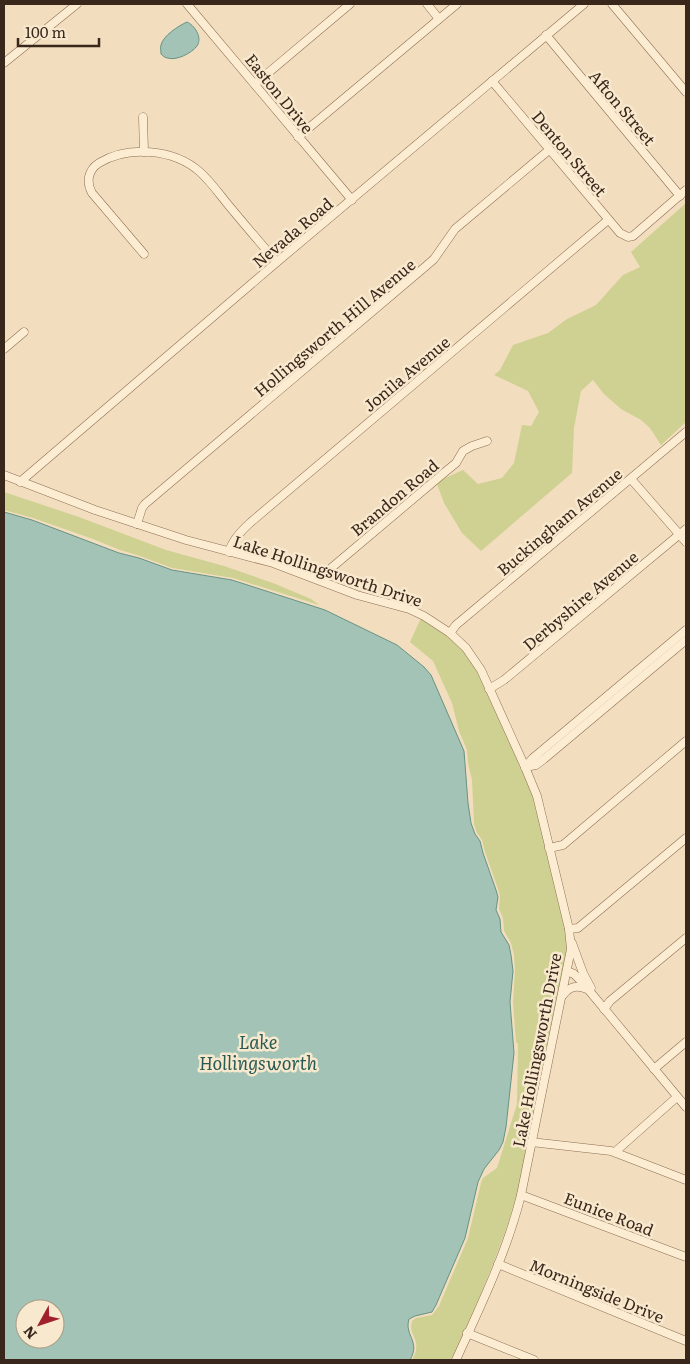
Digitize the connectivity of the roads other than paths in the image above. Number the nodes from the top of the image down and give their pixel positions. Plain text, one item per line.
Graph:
1 (77, 4) edge
2 (189, 4) edge
3 (350, 4) edge
4 (427, 4) edge
5 (456, 4) edge
6 (584, 4) edge
7 (612, 4) edge
8 (439, 18) junction
9 (546, 35) junction
10 (4, 63) edge
11 (492, 81) junction
12 (255, 84) junction
13 (686, 92) edge
14 (144, 117) dead end
15 (298, 137) junction
16 (549, 150) junction
17 (144, 152) junction
18 (683, 193) edge
19 (352, 200) junction
20 (608, 220) junction
21 (144, 254) dead end
22 (277, 262) junction
23 (24, 332) dead end
24 (4, 349) edge
25 (686, 432) edge
26 (487, 441) dead end
27 (4, 475) edge
28 (631, 479) junction
29 (20, 482) junction
30 (137, 524) junction
31 (683, 532) edge
32 (686, 542) edge
33 (229, 552) junction
34 (323, 581) junction
35 (686, 630) edge
36 (450, 633) junction
37 (686, 640) edge
38 (628, 683) junction
39 (489, 689) junction
40 (686, 741) edge
41 (525, 767) junction
42 (686, 838) edge
43 (549, 848) junction
44 (569, 930) junction
45 (686, 938) edge
46 (567, 971) junction
47 (588, 990) junction
48 (562, 997) junction
49 (594, 997) junction
50 (604, 1009) junction
51 (686, 1042) edge
52 (654, 1070) junction
53 (677, 1097) junction
54 (686, 1107) edge
55 (531, 1142) junction
56 (615, 1152) junction
57 (686, 1180) edge
58 (521, 1195) junction
59 (686, 1257) edge
60 (498, 1264) junction
61 (467, 1333) junction
62 (686, 1341) edge
63 (456, 1360) edge
64 (534, 1360) edge

1 - 10 street
2 - 12 street, Easton Drive
3 - 12 street
4 - 8 street
5 - 8 street
6 - 9 street, Nevada Road
7 - 13 street
8 - 15 street
9 - 11 street, Nevada Road
9 - 18 street, Afton Street
11 - 16 street, Denton Street
11 - 19 street, Nevada Road
12 - 15 street, Easton Drive
14 - 17 street
15 - 19 street, Easton Drive
16 - 20 street, Denton Street
16 - 30 street, Hollingsworth Hill Avenue
17 - 21 street
17 - 22 street
18 - 20 street, Denton Street
19 - 22 street, Nevada Road
20 - 33 street, Jonila Avenue
22 - 29 street, Nevada Road
23 - 24 street
25 - 28 street, Buckingham Avenue
26 - 34 street, Brandon Road
27 - 29 street, Lake Hollingsworth Drive
28 - 31 street
28 - 36 street, Buckingham Avenue
29 - 30 street, Lake Hollingsworth Drive
30 - 33 street, Lake Hollingsworth Drive
31 - 32 street
31 - 39 street, Derbyshire Avenue
33 - 34 street, Lake Hollingsworth Drive
34 - 36 street, Lake Hollingsworth Drive
35 - 38 street
36 - 39 street, Lake Hollingsworth Drive
37 - 38 street
38 - 41 street
39 - 41 street, Lake Hollingsworth Drive
40 - 43 street
41 - 43 street, Lake Hollingsworth Drive
42 - 44 street
43 - 44 street, Lake Hollingsworth Drive
44 - 46 street, Lake Hollingsworth Drive
44 - 49 street
45 - 50 street
46 - 47 street
46 - 48 street, Lake Hollingsworth Drive
47 - 48 street
47 - 49 street
48 - 55 street, Lake Hollingsworth Drive
49 - 50 street
50 - 52 street
51 - 52 street
52 - 53 street
53 - 54 street
53 - 56 street
55 - 56 street
55 - 58 street, Lake Hollingsworth Drive
56 - 57 street
58 - 59 street, Eunice Road
58 - 60 street, Lake Hollingsworth Drive
60 - 61 street, Lake Hollingsworth Drive
60 - 62 street, Morningside Drive
61 - 63 street, Lake Hollingsworth Drive
61 - 64 street

